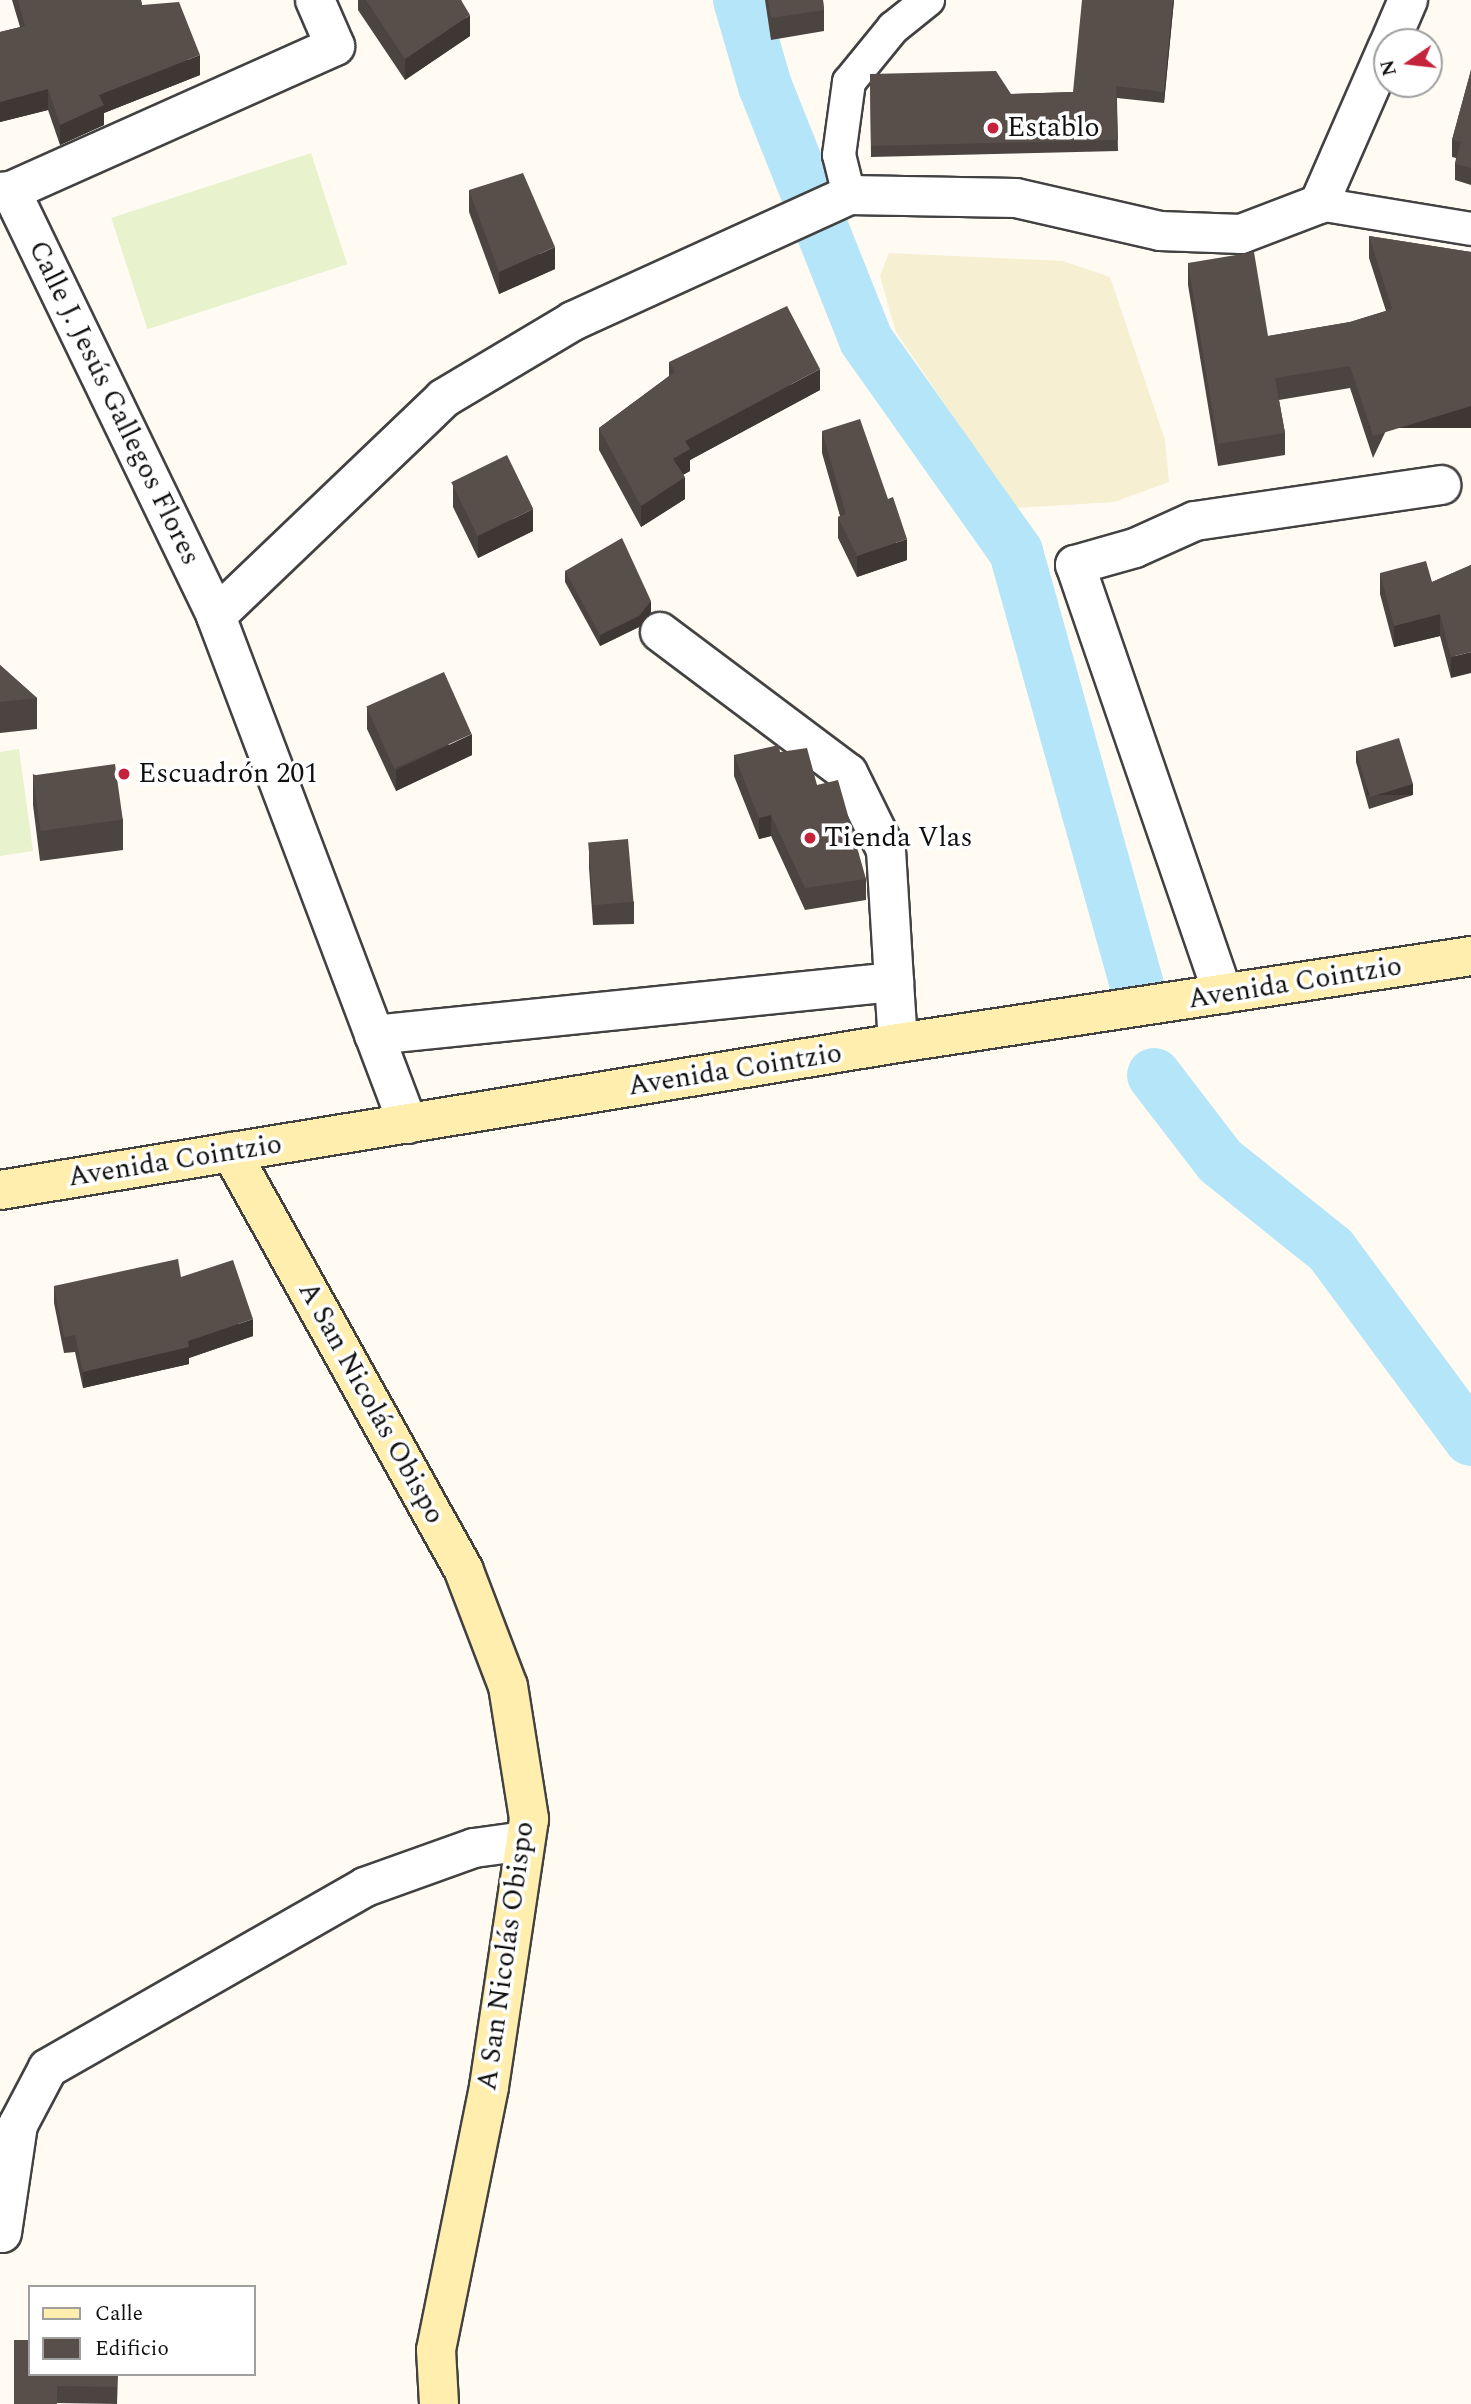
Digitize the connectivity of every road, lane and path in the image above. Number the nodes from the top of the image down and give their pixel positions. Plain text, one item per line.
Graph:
1 (314, 0) edge
2 (928, 0) edge
3 (1408, 0) edge
4 (1396, 28) edge
5 (1373, 80) edge
6 (6, 192) edge
7 (1319, 204) junction
8 (830, 205) junction
9 (1471, 229) edge
10 (1441, 485) dead end
11 (216, 615) junction
12 (660, 632) dead end
13 (1470, 959) edge
14 (894, 982) junction
15 (1223, 994) junction
16 (374, 1035) junction
17 (898, 1043) junction
18 (408, 1124) junction
19 (231, 1152) junction
20 (0, 1190) edge
21 (525, 1841) junction
22 (2, 2233) dead end
23 (439, 2404) edge

1 - 6 street
2 - 8 lane
3 - 4 street
5 - 7 street
6 - 11 street, Calle J. Jesús Gallegos Flores
7 - 8 street
7 - 9 lane
8 - 11 street
10 - 15 street
11 - 16 street, Calle J. Jesús Gallegos Flores
12 - 14 street
13 - 15 main road, Avenida Cointzio
14 - 16 street
14 - 17 street
15 - 17 main road, Avenida Cointzio
16 - 18 street, Calle J. Jesús Gallegos Flores
17 - 18 main road, Avenida Cointzio
18 - 19 main road, Avenida Cointzio
19 - 20 main road, Avenida Cointzio
19 - 21 main road, A San Nicolás Obispo
21 - 22 street
21 - 23 main road, A San Nicolás Obispo

